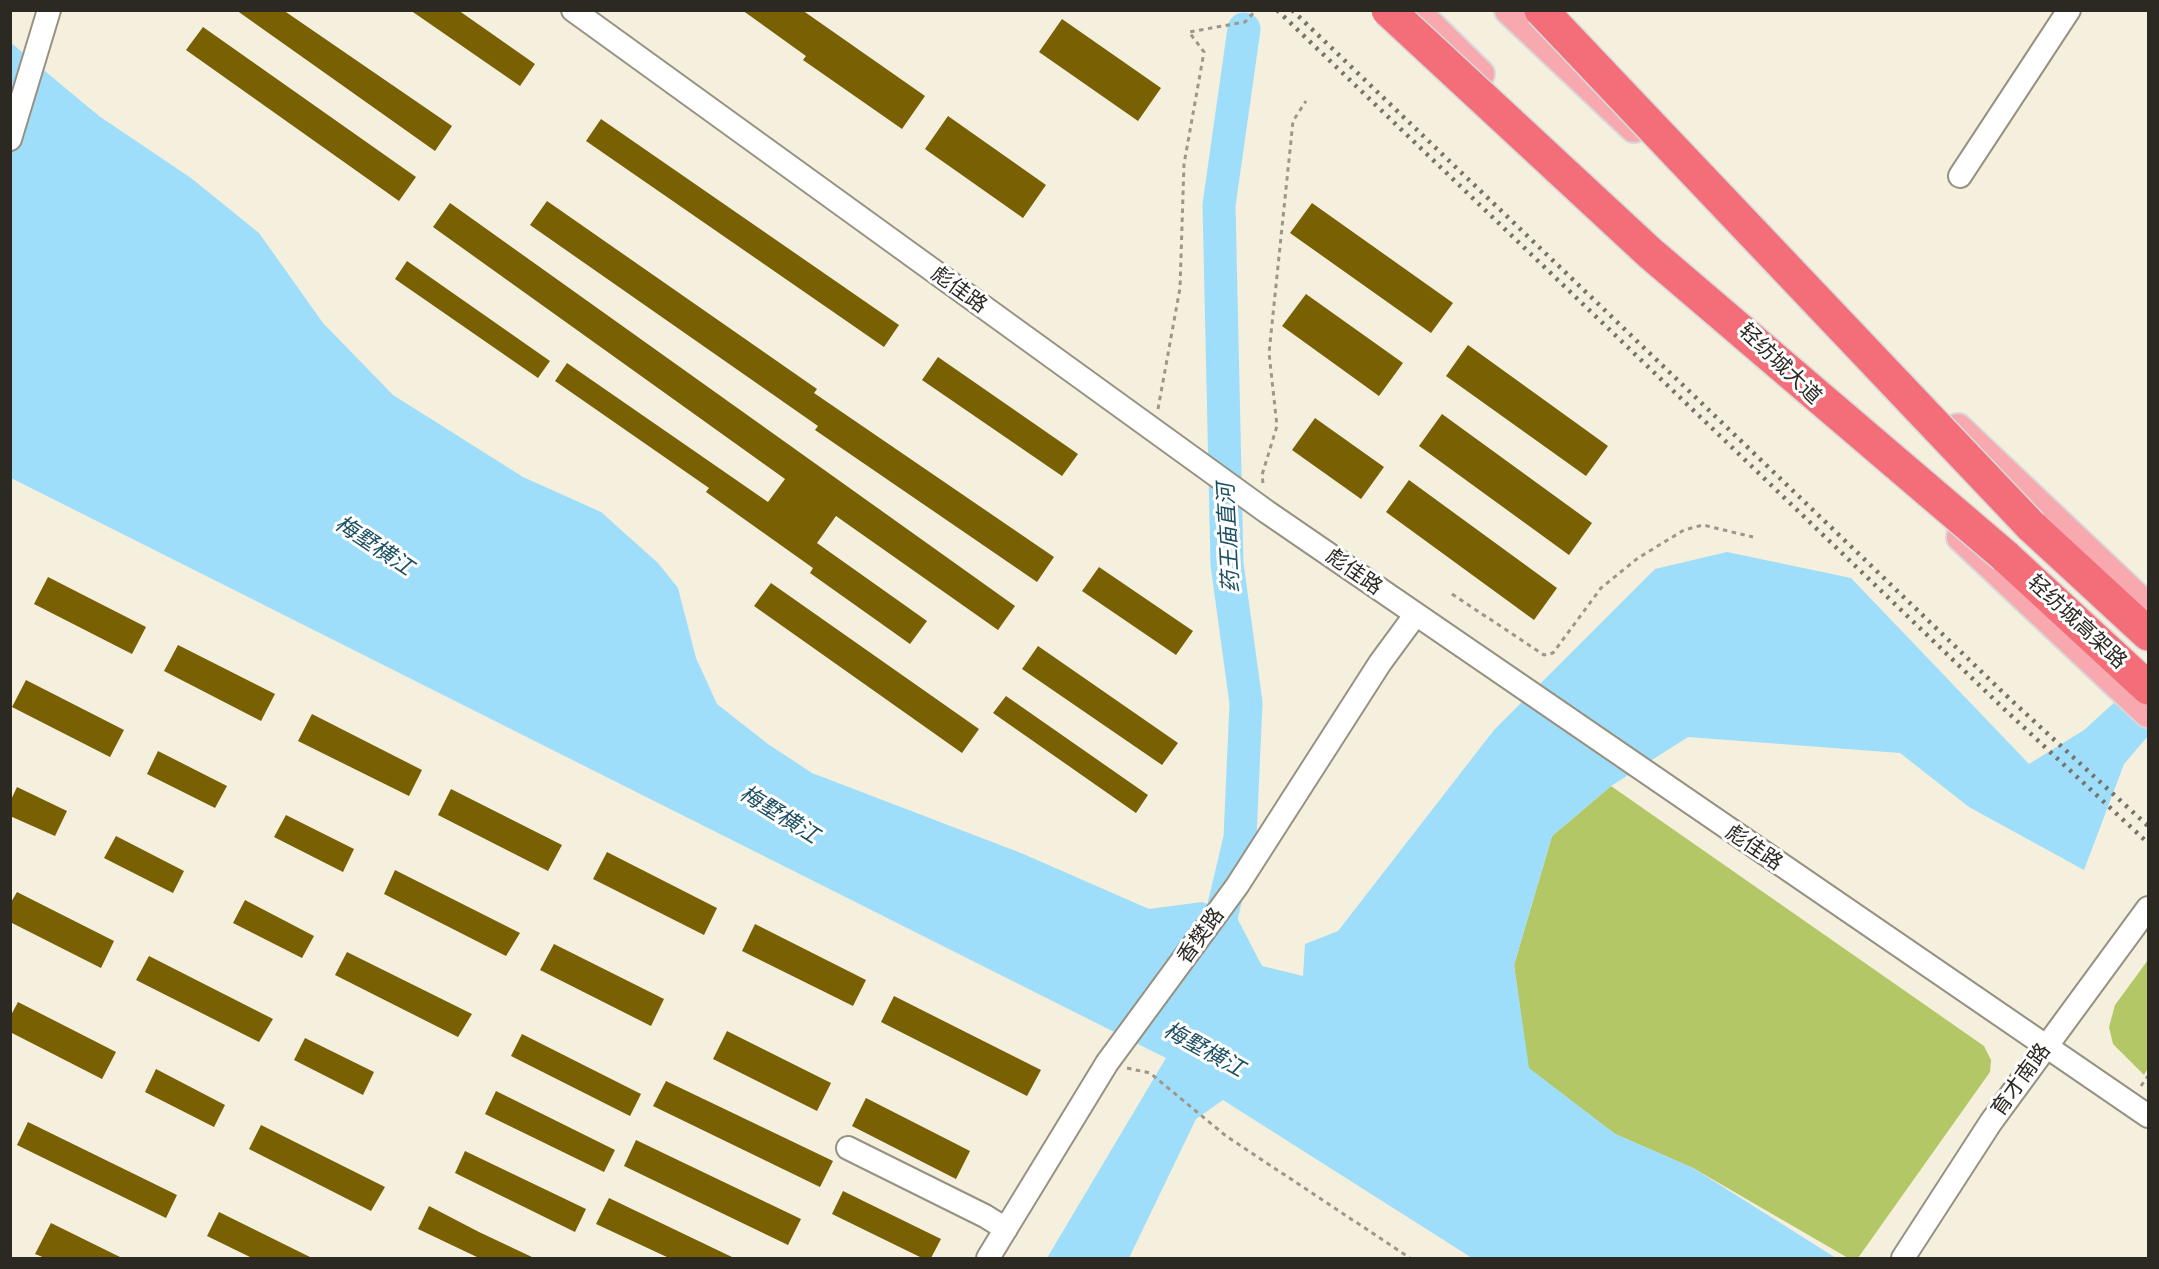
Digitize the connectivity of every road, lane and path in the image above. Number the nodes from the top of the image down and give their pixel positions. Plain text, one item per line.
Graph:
1 (49, 10) edge
2 (573, 10) edge
3 (1256, 10) edge
4 (1388, 10) edge
5 (1415, 10) edge
6 (1509, 10) edge
7 (1541, 10) edge
8 (2069, 10) edge
9 (1306, 101) dead end
10 (10, 139) edge
11 (1960, 176) dead end
12 (1154, 430) junction
13 (1267, 512) junction
14 (1753, 537) dead end
15 (1452, 594) dead end
16 (2148, 608) edge
17 (1416, 614) junction
18 (2148, 634) edge
19 (2134, 688) edge
20 (2148, 713) edge
21 (2148, 908) edge
22 (2044, 1047) junction
23 (1150, 1073) dead end
24 (2148, 1116) edge
25 (848, 1148) dead end
26 (1005, 1228) junction
27 (1904, 1257) edge
28 (988, 1258) edge
29 (1410, 1258) edge

1 - 10 street
2 - 12 street, 彪佳路
3 - 12 path
4 - 19 highway, 轻纺城高架路, bridge
5 - 19 main road, 轻纺城大道
6 - 16 main road
7 - 18 highway, 轻纺城高架路, bridge
8 - 11 street
9 - 13 path
12 - 13 street, 彪佳路
13 - 17 street, 彪佳路
14 - 15 path
17 - 22 street, 彪佳路
17 - 26 street, 香樊路
19 - 20 main road, 轻纺城大道
21 - 22 street, 育才南路
22 - 24 street, 彪佳路
22 - 27 street, 育才南路
23 - 29 path
25 - 26 street
26 - 28 street, 香樊路

